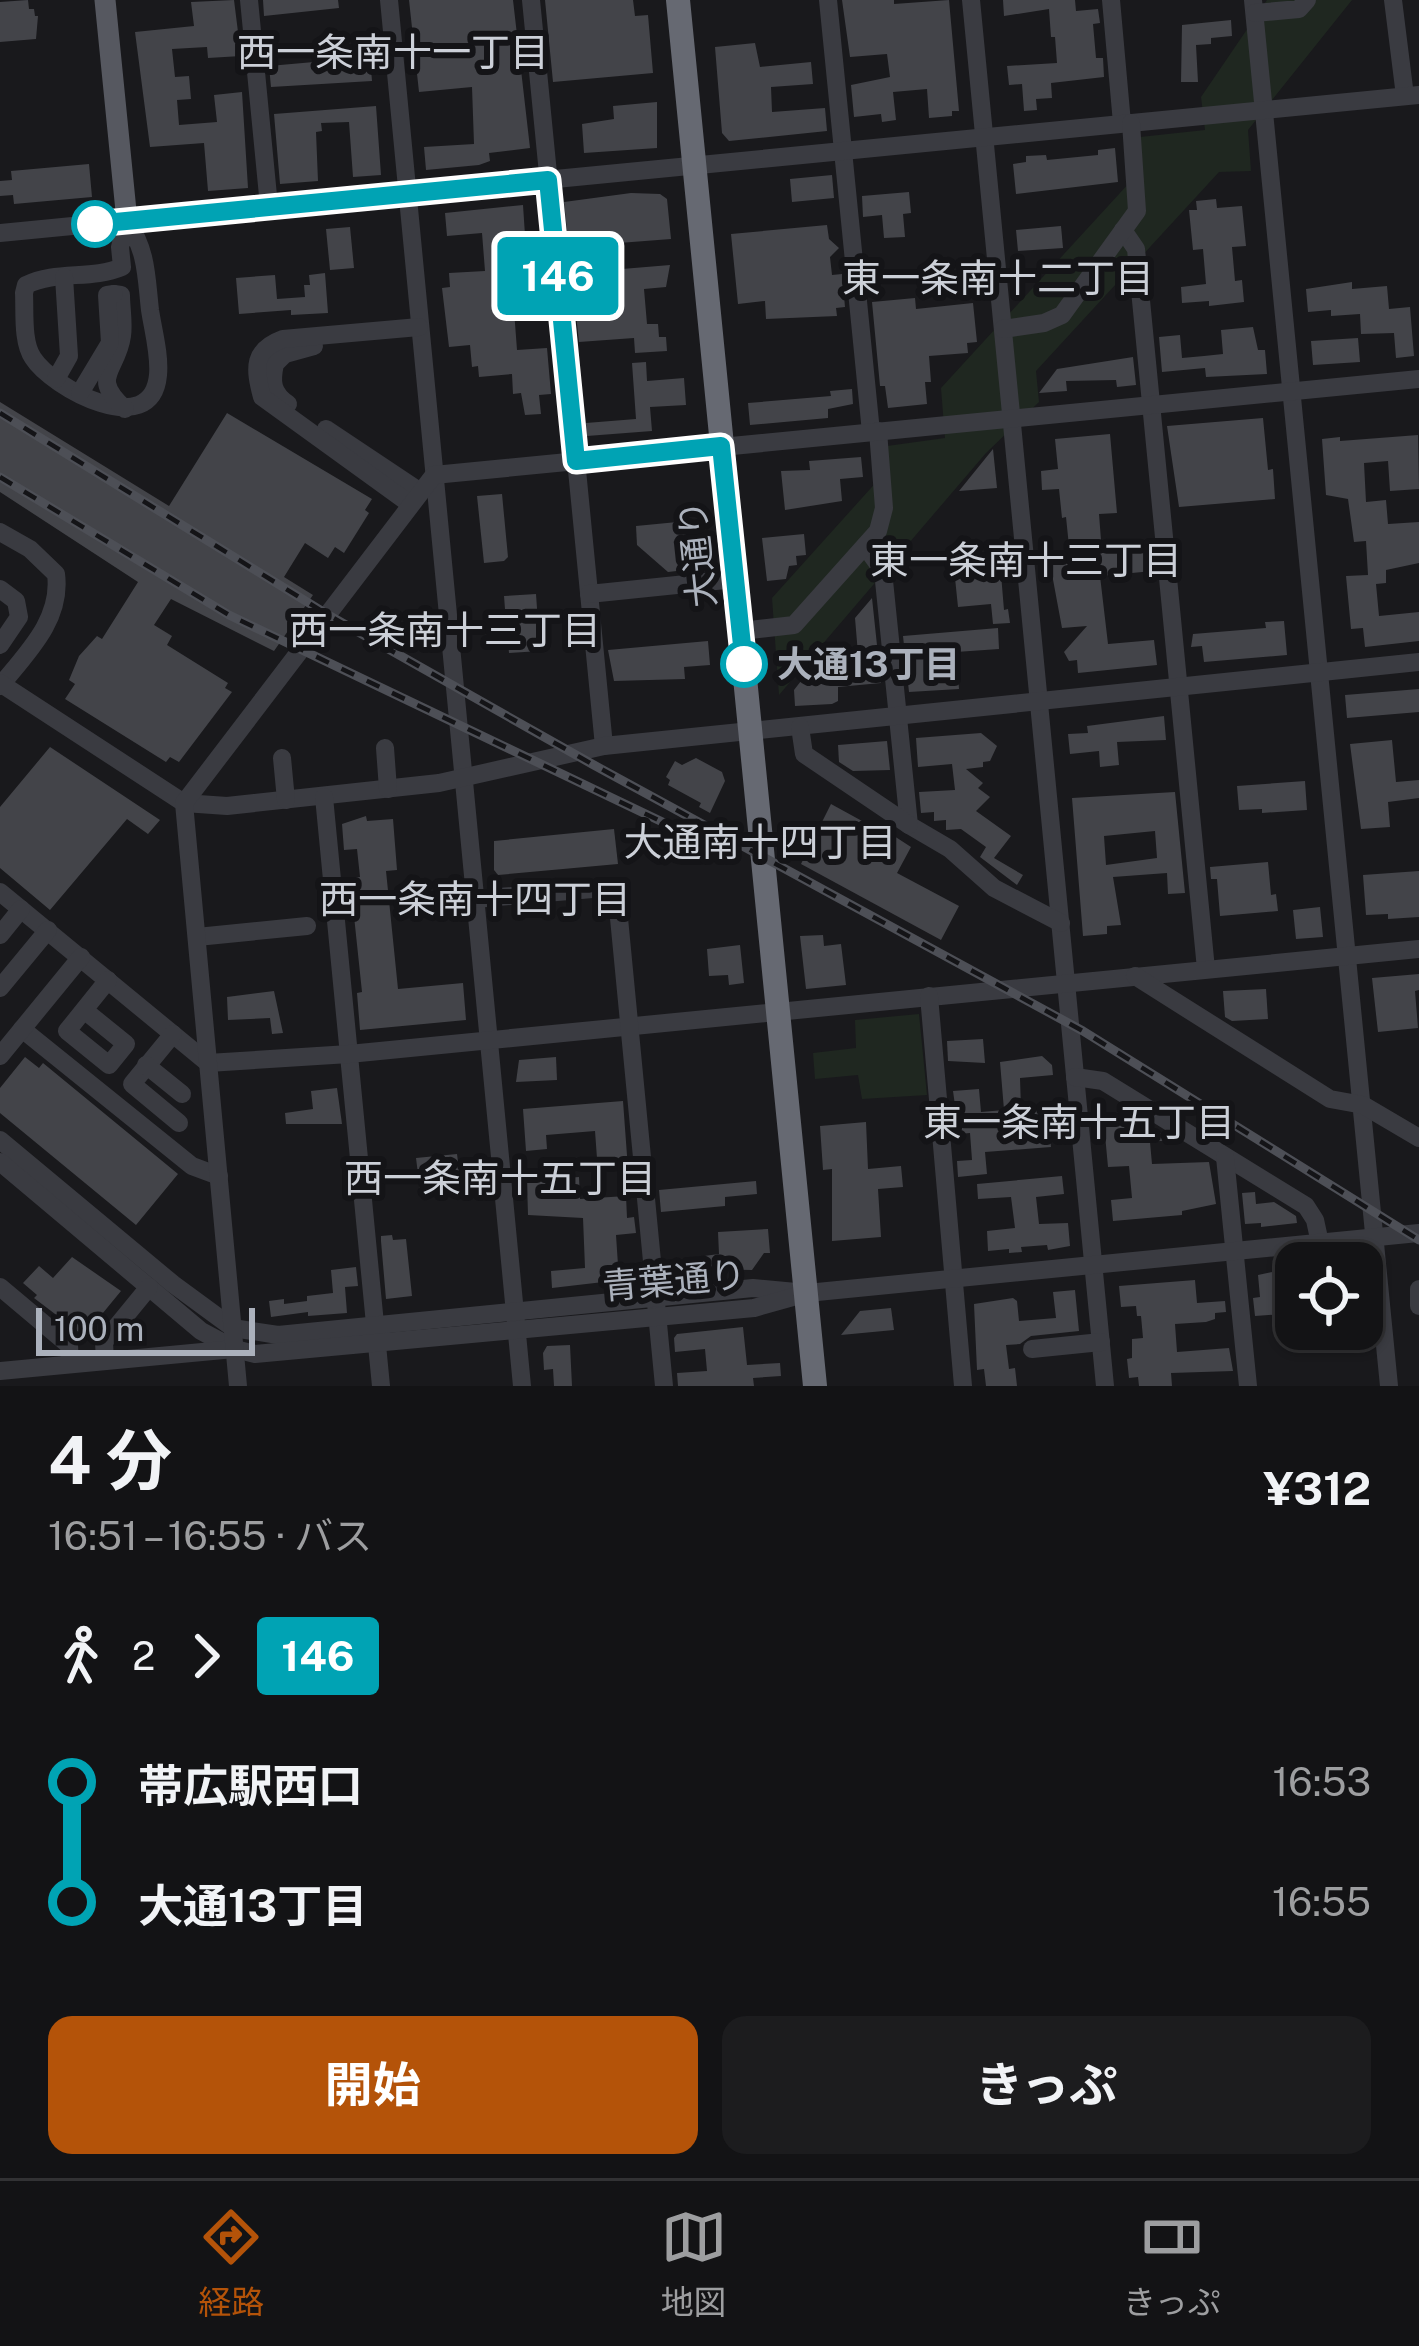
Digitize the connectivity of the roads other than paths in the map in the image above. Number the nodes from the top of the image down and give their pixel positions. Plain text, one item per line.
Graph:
1 (106, 0) edge
2 (249, 0) edge
3 (388, 0) edge
4 (531, 0) edge
5 (678, 0) edge
6 (828, 0) edge
7 (971, 0) edge
8 (1111, 0) edge
9 (1307, 0) edge
10 (1394, 0) edge
11 (1254, 6) edge
12 (1412, 95) edge
13 (1264, 110) junction
14 (1127, 123) junction
15 (984, 137) junction
16 (843, 151) junction
17 (694, 166) junction
18 (548, 180) junction
19 (406, 194) junction
20 (269, 206) junction
21 (127, 221) junction
22 (1123, 230) junction
23 (0, 233) edge
24 (64, 277) junction
25 (1003, 329) junction
26 (420, 333) junction
27 (1419, 379) edge
28 (56, 380) junction
29 (1292, 392) junction
30 (80, 393) junction
31 (1153, 405) junction
32 (125, 409) junction
33 (1012, 418) junction
34 (874, 431) junction
35 (721, 446) junction
36 (576, 461) junction
37 (434, 475) junction
38 (415, 498) junction
39 (0, 532) edge
40 (866, 546) junction
41 (735, 579) junction
42 (0, 589) edge
43 (589, 594) junction
44 (741, 631) junction
45 (3, 636) edge
46 (1419, 662) edge
47 (1320, 672) junction
48 (0, 684) edge
49 (1180, 687) junction
50 (1039, 702) junction
51 (898, 716) junction
52 (800, 727) junction
53 (750, 732) junction
54 (604, 746) junction
55 (385, 748) dead end
56 (282, 758) dead end
57 (463, 779) junction
58 (388, 789) junction
59 (324, 797) junction
60 (286, 800) junction
61 (184, 802) junction
62 (909, 825) junction
63 (0, 892) edge
64 (475, 899) junction
65 (22, 909) junction
66 (1061, 923) junction
67 (307, 926) dead end
68 (48, 930) junction
69 (0, 934) edge
70 (196, 937) junction
71 (1419, 949) edge
72 (1350, 956) junction
73 (81, 957) junction
74 (1206, 970) junction
75 (1135, 976) junction
76 (108, 980) junction
77 (1066, 982) junction
78 (0, 988) edge
79 (929, 996) junction
80 (84, 1010) dead end
81 (777, 1012) junction
82 (629, 1025) junction
83 (22, 1029) junction
84 (173, 1034) junction
85 (490, 1040) junction
86 (349, 1054) junction
87 (0, 1056) edge
88 (208, 1063) junction
89 (146, 1065) junction
90 (1075, 1077) junction
91 (182, 1094) dead end
92 (1363, 1105) junction
93 (179, 1123) dead end
94 (1419, 1138) edge
95 (0, 1141) edge
96 (1225, 1156) junction
97 (0, 1162) edge
98 (219, 1176) junction
99 (1419, 1233) edge
100 (1374, 1238) junction
101 (1320, 1242) edge
102 (1331, 1242) edge
103 (1275, 1247) edge
104 (1235, 1250) junction
105 (1092, 1264) junction
106 (952, 1278) junction
107 (0, 1287) edge
108 (149, 1287) junction
109 (1419, 1289) edge
110 (807, 1293) junction
111 (657, 1306) junction
112 (1419, 1306) edge
113 (516, 1320) junction
114 (232, 1328) junction
115 (376, 1332) junction
116 (1101, 1342) junction
117 (235, 1349) junction
118 (1032, 1349) dead end
119 (100, 1361) junction
120 (70, 1364) junction
121 (0, 1370) edge
122 (98, 1386) edge
123 (238, 1386) edge
124 (381, 1386) edge
125 (523, 1386) edge
126 (664, 1386) edge
127 (815, 1386) edge
128 (963, 1386) edge
129 (1106, 1386) edge
130 (1248, 1386) edge
131 (1389, 1386) edge

1 - 21 main road
2 - 20 street
3 - 19 street
4 - 18 street
5 - 17 highway, 大通り
6 - 16 street
7 - 15 street
8 - 14 street
9 - 11 street
10 - 12 street
11 - 13 street
12 - 13 street
13 - 14 street
13 - 29 street
14 - 15 street
14 - 22 street
15 - 16 street
15 - 25 street
16 - 17 street
16 - 34 street
17 - 18 street
17 - 35 highway, 大通り
18 - 19 street
18 - 36 street
19 - 20 street
19 - 26 street
20 - 21 street
21 - 23 street
21 - 24 street
21 - 32 street
22 - 25 street
22 - 31 street
24 - 28 street
24 - 28 street
25 - 33 street
26 - 37 street
26 - 38 street
27 - 29 street
28 - 30 street
29 - 31 street
29 - 47 street
30 - 32 street
30 - 32 street
31 - 33 street
31 - 49 street
33 - 34 street
33 - 50 street
34 - 35 street
34 - 40 street
35 - 36 street
35 - 41 highway, 大通り
36 - 37 street
36 - 43 street
37 - 38 street
37 - 57 street
38 - 61 street
39 - 48 street
40 - 44 street
40 - 51 street
41 - 43 street
41 - 44 highway, 大通り
42 - 45 street
43 - 54 street
44 - 53 highway, 大通り
46 - 47 street
47 - 49 street
47 - 72 street
48 - 61 street
49 - 50 street
49 - 74 street
50 - 51 street
50 - 66 street
51 - 52 street
51 - 62 street
52 - 53 street
52 - 62 street
53 - 54 street
53 - 81 highway, 大通り
54 - 57 street
55 - 58 street
56 - 60 street
57 - 58 street
57 - 64 street
58 - 59 street
59 - 60 street
59 - 86 street
60 - 61 street
61 - 70 street
62 - 66 street
63 - 65 street
64 - 82 street
64 - 85 street
65 - 68 street
65 - 69 street
66 - 77 street
67 - 70 street
68 - 73 street
68 - 78 street
70 - 88 street
71 - 72 street
72 - 74 street
72 - 92 street
73 - 76 street
73 - 83 street
74 - 75 street
75 - 77 street
75 - 92 street
76 - 80 street
76 - 84 street
77 - 79 street
77 - 90 street
79 - 81 street
79 - 106 street
81 - 82 street
81 - 110 highway, 大通り
82 - 85 street
82 - 111 street
83 - 87 street
83 - 98 street
84 - 88 street
84 - 89 street
85 - 86 street
85 - 113 street
86 - 88 street
86 - 115 street
88 - 98 street
89 - 91 street
89 - 93 street
90 - 96 street
90 - 105 street
92 - 94 street
92 - 100 street
95 - 114 street
96 - 101 street
96 - 104 street
97 - 108 street
98 - 114 street
99 - 100 street, 青葉通り
100 - 102 street, 青葉通り
100 - 131 street
103 - 104 street, 青葉通り
104 - 105 street, 青葉通り
104 - 130 street
105 - 106 street, 青葉通り
105 - 116 street
106 - 110 street, 青葉通り
106 - 128 street
107 - 120 street
108 - 117 street
108 - 119 street
109 - 112 street
110 - 111 street, 青葉通り
110 - 127 highway, 大通り
111 - 113 street, 青葉通り
111 - 126 street
113 - 115 street, 青葉通り
113 - 125 street
114 - 115 street
114 - 117 street
115 - 117 street, 青葉通り
115 - 124 street
116 - 118 street
116 - 129 street
117 - 119 street, 青葉通り
117 - 123 street
119 - 120 street, 青葉通り
119 - 122 street
120 - 121 street, 青葉通り

